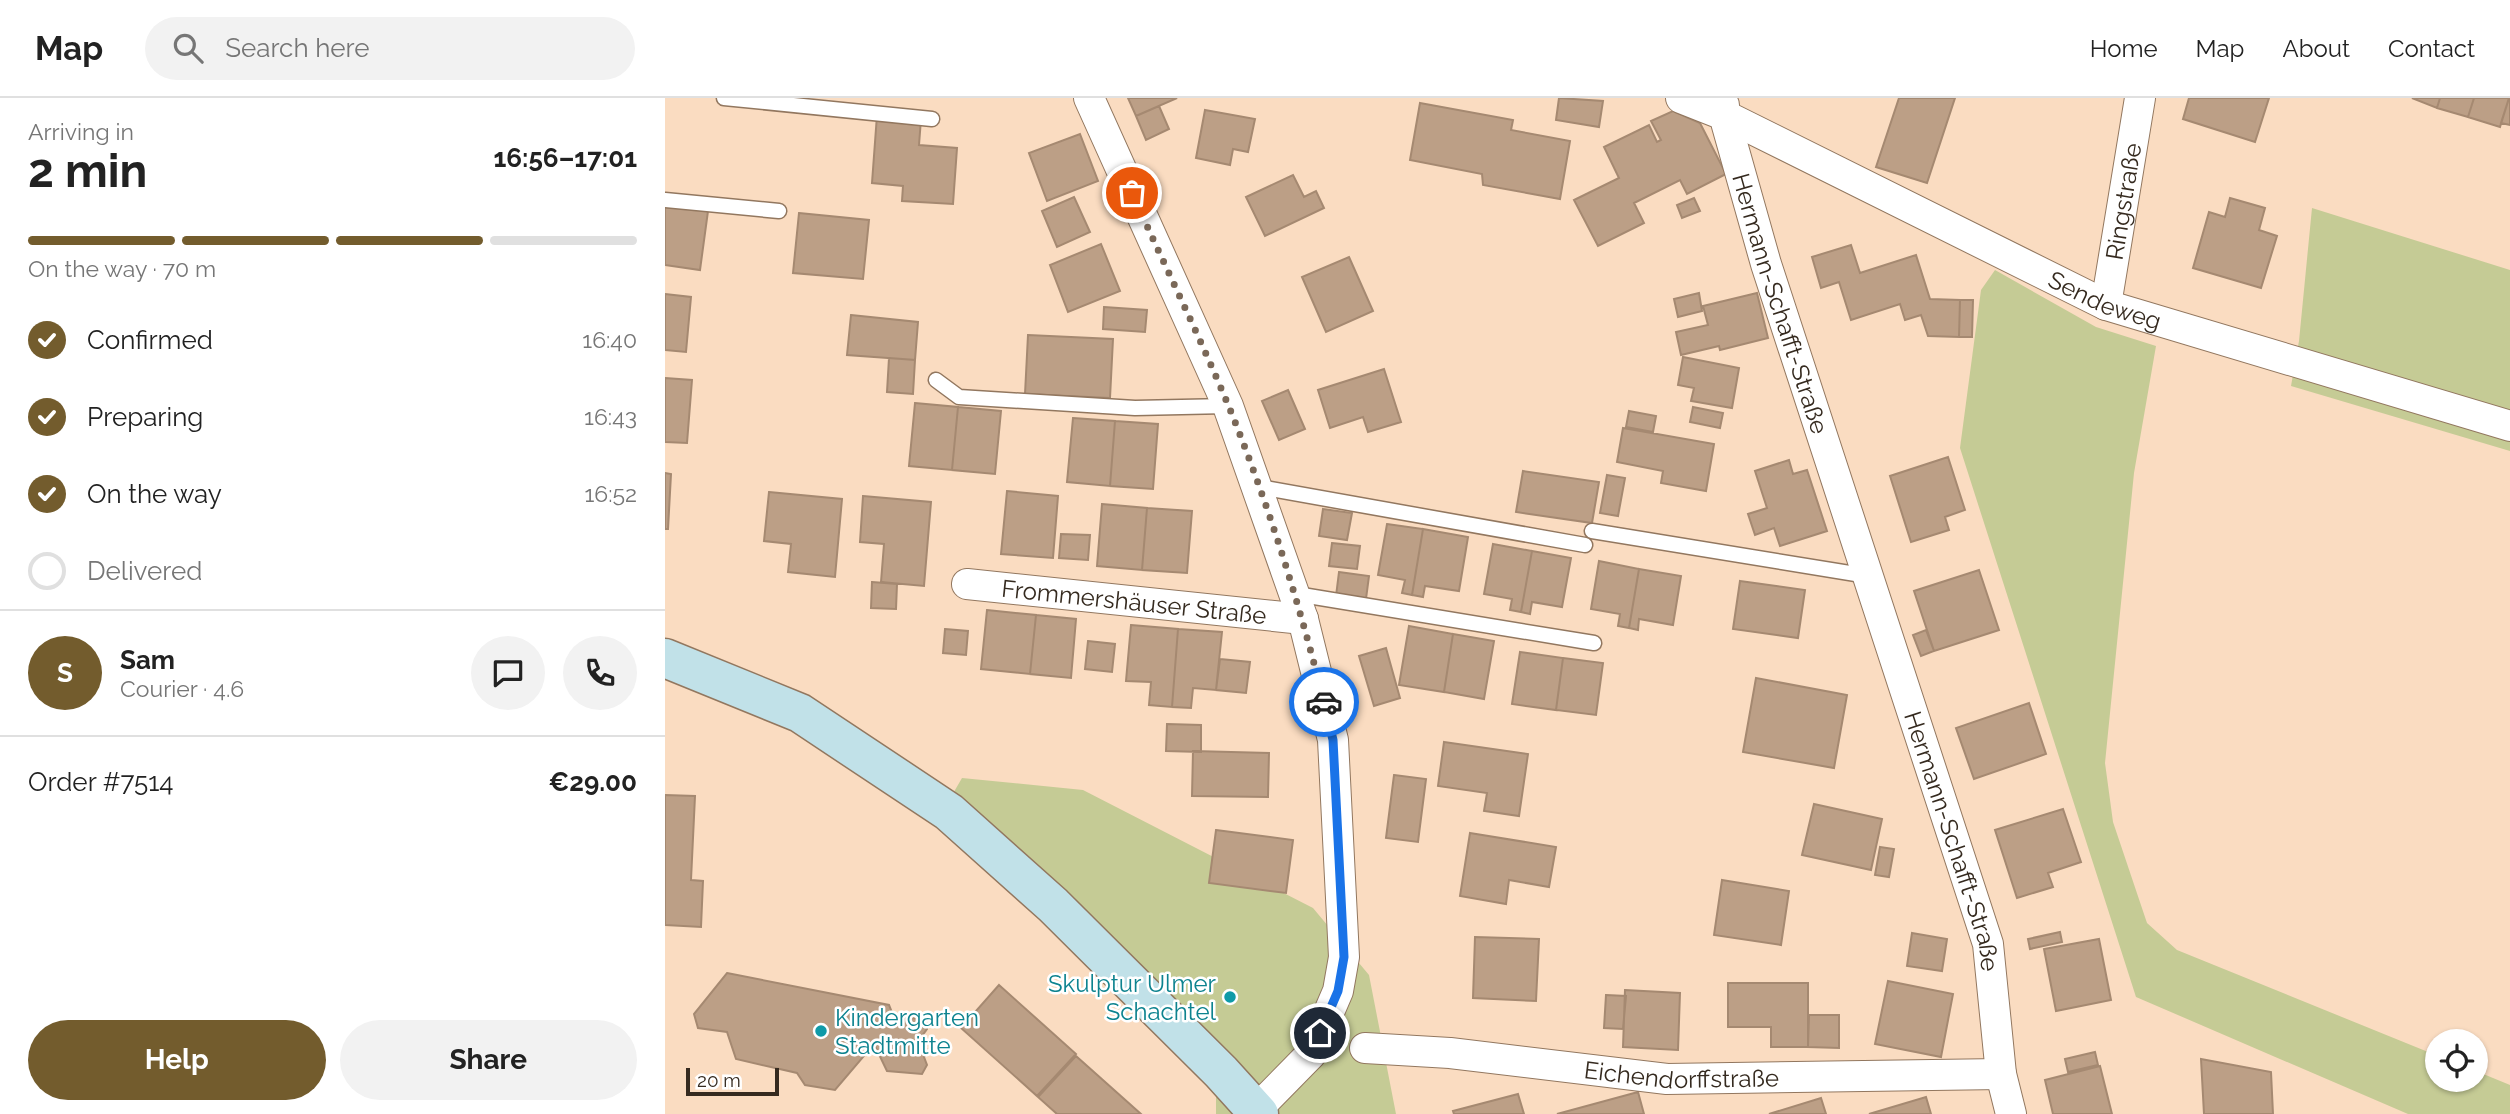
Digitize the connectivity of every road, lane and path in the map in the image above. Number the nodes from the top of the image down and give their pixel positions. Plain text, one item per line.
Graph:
1 (724, 98) edge
2 (1089, 98) edge
3 (1681, 98) edge
4 (2140, 98) edge
5 (1724, 107) edge
6 (932, 119) dead end
7 (665, 200) edge
8 (779, 211) dead end
9 (2106, 305) junction
10 (936, 380) dead end
11 (1228, 406) junction
12 (2510, 426) edge
13 (1259, 487) junction
14 (1592, 531) dead end
15 (1585, 545) dead end
16 (1868, 576) junction
17 (967, 583) dead end
18 (1299, 606) junction
19 (1594, 643) dead end
20 (665, 659) edge
21 (1365, 1048) dead end
22 (2001, 1074) junction
23 (1257, 1112) edge
24 (2011, 1114) edge

1 - 6 lane
2 - 11 street, Frommershäuser Straße
3 - 5 street
4 - 9 street, Ringstraße
5 - 9 street, Sendeweg
5 - 16 street, Hermann-Schafft-Straße
7 - 8 lane
9 - 12 street, Sendeweg
10 - 11 lane
11 - 13 street, Frommershäuser Straße
13 - 15 lane
13 - 18 street, Frommershäuser Straße
14 - 16 lane
16 - 22 street, Hermann-Schafft-Straße
17 - 18 street, Frommershäuser Straße
18 - 19 lane, Frommershäuser Straße
18 - 23 street, Frommershäuser Straße
20 - 23 main road
21 - 22 street, Eichendorffstraße
22 - 24 street, Hermann-Schafft-Straße

